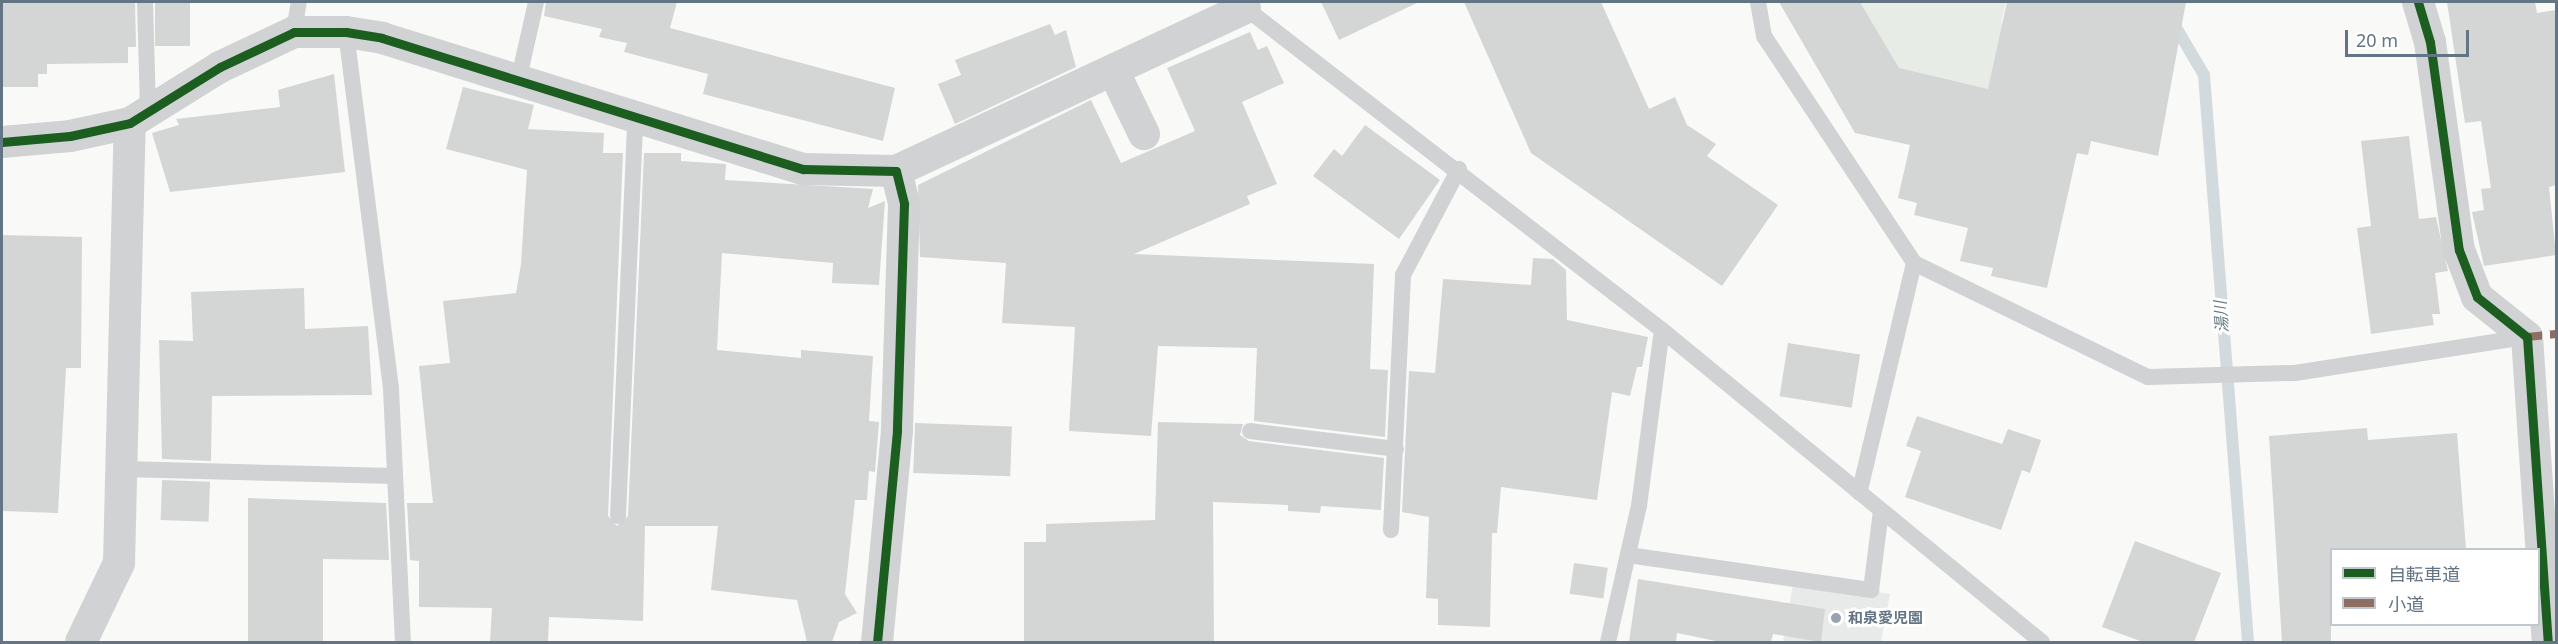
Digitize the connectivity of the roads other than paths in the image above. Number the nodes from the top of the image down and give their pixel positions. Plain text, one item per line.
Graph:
1 (145, 2) edge
2 (299, 2) edge
3 (536, 2) edge
4 (1758, 2) edge
5 (2418, 2) edge
6 (1246, 4) edge
7 (294, 32) junction
8 (346, 32) junction
9 (1114, 72) junction
10 (518, 82) junction
11 (139, 116) junction
12 (635, 119) junction
13 (1144, 134) dead end
14 (2, 142) edge
15 (1459, 169) junction
16 (896, 171) junction
17 (1914, 263) junction
18 (1662, 330) junction
19 (2527, 337) junction
20 (1250, 431) dead end
21 (1396, 449) junction
22 (123, 469) junction
23 (395, 476) junction
24 (1859, 493) junction
25 (1881, 510) junction
26 (618, 516) dead end
27 (1391, 530) dead end
28 (1628, 555) junction
29 (81, 642) edge
30 (403, 642) edge
31 (877, 642) edge
32 (1608, 642) edge
33 (2042, 642) edge
34 (2548, 642) edge

1 - 11 lane
2 - 7 lane
3 - 10 lane
4 - 17 lane
5 - 19 street
6 - 9 street
6 - 15 lane
7 - 8 street
7 - 11 street
8 - 10 street
8 - 23 lane
9 - 13 street
9 - 16 street
10 - 12 street
11 - 14 street
11 - 22 street
12 - 16 street
12 - 26 lane
15 - 18 lane
15 - 21 lane
16 - 31 street
17 - 19 lane
17 - 24 lane
18 - 24 lane
18 - 28 lane
19 - 34 street
20 - 21 lane
21 - 27 lane
22 - 23 lane
22 - 29 street
23 - 30 lane
24 - 25 lane
25 - 28 lane
25 - 33 lane
28 - 32 lane

